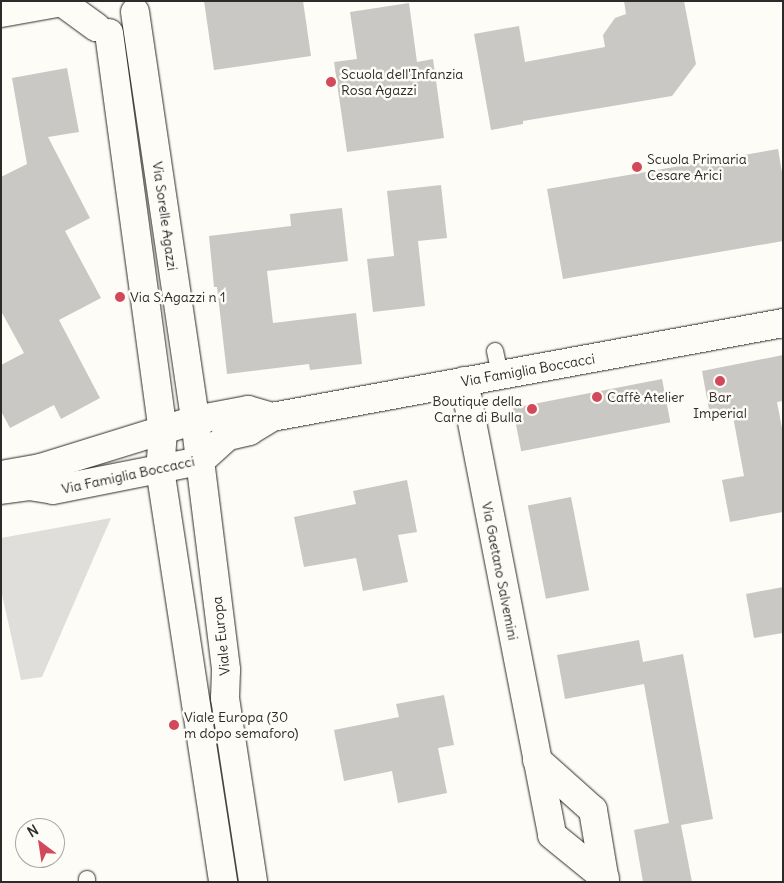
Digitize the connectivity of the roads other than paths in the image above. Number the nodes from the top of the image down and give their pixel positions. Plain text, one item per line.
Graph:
1 (74, 2) edge
2 (134, 7) edge
3 (1, 13) edge
4 (102, 30) junction
5 (783, 323) edge
6 (464, 381) junction
7 (272, 417) junction
8 (195, 420) junction
9 (163, 430) junction
10 (200, 461) junction
11 (160, 469) junction
12 (1, 475) edge
13 (1, 490) edge
14 (537, 760) junction
15 (605, 880) edge
16 (223, 882) edge
17 (252, 882) edge

1 - 3 street
1 - 4 street
2 - 4 street
2 - 8 street, Via Sorelle Agazzi
4 - 9 street
5 - 6 street, Via Famiglia Boccacci
6 - 7 street, Via Famiglia Boccacci
6 - 14 street, Via Gaetano Salvemini
7 - 8 street, Via Famiglia Boccacci
7 - 10 street, Via Famiglia Boccacci
8 - 9 street, Via Famiglia Boccacci
8 - 10 street, Viale Europa
9 - 11 street
9 - 12 street, Via Famiglia Boccacci
10 - 11 street, Via Famiglia Boccacci
10 - 17 street, Viale Europa
11 - 13 street, Via Famiglia Boccacci
11 - 16 street
14 - 15 street, Via Gaetano Salvemini
14 - 15 street, Via Gaetano Salvemini

